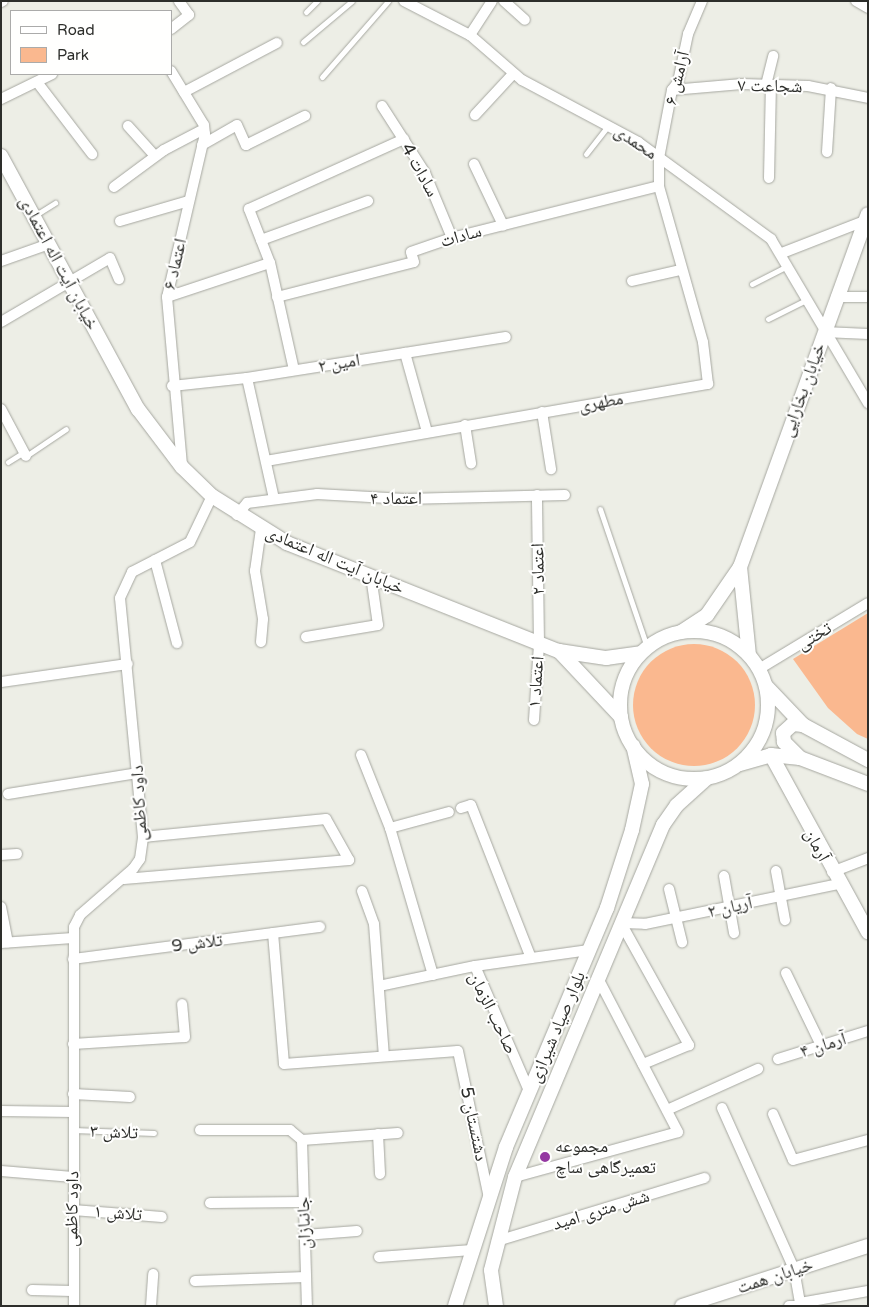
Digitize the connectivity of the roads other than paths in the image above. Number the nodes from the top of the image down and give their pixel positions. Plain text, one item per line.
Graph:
1 (179, 1) edge
2 (318, 1) edge
3 (352, 1) edge
4 (388, 1) edge
5 (404, 1) edge
6 (492, 1) edge
7 (504, 1) edge
8 (702, 1) edge
9 (856, 1) edge
10 (868, 8) edge
11 (306, 12) dead end
12 (525, 20) dead end
13 (172, 28) edge
14 (470, 35) junction
15 (303, 42) dead end
16 (277, 43) dead end
17 (773, 56) dead end
18 (172, 73) edge
19 (513, 74) junction
20 (50, 75) edge
21 (322, 77) dead end
22 (38, 82) junction
23 (768, 85) junction
24 (831, 88) junction
25 (672, 90) junction
26 (184, 92) junction
27 (868, 98) edge
28 (1, 99) edge
29 (382, 106) dead end
30 (475, 115) dead end
31 (305, 116) dead end
32 (610, 124) junction
33 (128, 126) dead end
34 (204, 129) junction
35 (404, 139) junction
36 (202, 145) junction
37 (827, 152) dead end
38 (92, 154) dead end
39 (586, 154) dead end
40 (1, 156) edge
41 (155, 156) junction
42 (659, 158) junction
43 (474, 164) dead end
44 (770, 178) dead end
45 (659, 186) junction
46 (114, 187) dead end
47 (189, 200) junction
48 (368, 201) dead end
49 (55, 203) dead end
50 (34, 216) junction
51 (866, 217) edge
52 (120, 221) dead end
53 (503, 225) junction
54 (452, 238) junction
55 (261, 240) junction
56 (49, 244) junction
57 (782, 253) junction
58 (1, 261) edge
59 (270, 263) junction
60 (788, 265) junction
61 (680, 270) junction
62 (119, 280) dead end
63 (632, 281) dead end
64 (70, 284) junction
65 (752, 284) dead end
66 (277, 297) junction
67 (836, 297) junction
68 (868, 297) edge
69 (167, 298) junction
70 (806, 300) junction
71 (768, 319) dead end
72 (1, 322) edge
73 (824, 332) junction
74 (868, 334) edge
75 (506, 338) dead end
76 (405, 354) junction
77 (294, 370) junction
78 (247, 378) junction
79 (172, 386) junction
80 (868, 403) edge
81 (1, 409) edge
82 (542, 412) junction
83 (465, 426) junction
84 (66, 429) dead end
85 (427, 432) junction
86 (25, 454) junction
87 (266, 461) junction
88 (8, 462) dead end
89 (471, 464) dead end
90 (182, 468) junction
91 (551, 468) dead end
92 (537, 495) junction
93 (565, 495) dead end
94 (212, 496) junction
95 (274, 499) junction
96 (600, 508) dead end
97 (237, 515) junction
98 (261, 529) junction
99 (155, 560) junction
100 (740, 567) junction
101 (371, 576) junction
102 (868, 603) edge
103 (682, 632) junction
104 (306, 637) dead end
105 (261, 642) dead end
106 (176, 643) dead end
107 (539, 644) junction
108 (644, 650) junction
109 (559, 651) junction
110 (749, 655) junction
111 (128, 664) junction
112 (759, 670) junction
113 (1, 682) edge
114 (766, 686) junction
115 (621, 717) junction
116 (534, 720) dead end
117 (803, 724) junction
118 (633, 746) junction
119 (362, 755) dead end
120 (771, 756) junction
121 (800, 758) junction
122 (868, 760) edge
123 (737, 765) junction
124 (138, 773) junction
125 (707, 778) junction
126 (868, 784) edge
127 (8, 794) dead end
128 (461, 808) dead end
129 (449, 812) dead end
130 (390, 828) junction
131 (143, 836) junction
132 (17, 854) dead end
133 (1, 856) edge
134 (868, 858) edge
135 (776, 871) dead end
136 (724, 876) dead end
137 (835, 878) junction
138 (124, 879) junction
139 (669, 889) dead end
140 (362, 891) dead end
141 (781, 896) junction
142 (1, 906) edge
143 (730, 907) junction
144 (677, 918) junction
145 (785, 920) dead end
146 (621, 923) junction
147 (320, 927) dead end
148 (868, 932) edge
149 (273, 933) junction
150 (734, 933) dead end
151 (73, 938) junction
152 (5, 942) edge
153 (682, 942) dead end
154 (589, 950) junction
155 (531, 958) junction
156 (73, 959) junction
157 (475, 966) junction
158 (786, 973) dead end
159 (433, 975) junction
160 (599, 980) junction
161 (379, 986) junction
162 (182, 1004) dead end
163 (868, 1030) edge
164 (73, 1044) junction
165 (821, 1045) junction
166 (384, 1056) junction
167 (778, 1059) dead end
168 (643, 1064) junction
169 (758, 1069) dead end
170 (529, 1091) junction
171 (73, 1094) junction
172 (130, 1097) dead end
173 (722, 1108) dead end
174 (667, 1110) junction
175 (1, 1111) edge
176 (73, 1112) junction
177 (773, 1114) dead end
178 (73, 1130) junction
179 (200, 1130) dead end
180 (154, 1133) dead end
181 (398, 1133) dead end
182 (378, 1134) junction
183 (302, 1140) junction
184 (868, 1140) edge
185 (1, 1171) edge
186 (380, 1174) dead end
187 (74, 1177) junction
188 (515, 1177) junction
189 (705, 1178) dead end
190 (489, 1198) junction
191 (304, 1202) junction
192 (210, 1203) dead end
193 (73, 1210) junction
194 (162, 1216) dead end
195 (357, 1231) dead end
196 (305, 1235) junction
197 (497, 1241) junction
198 (868, 1246) edge
199 (472, 1250) junction
200 (379, 1258) dead end
201 (794, 1269) junction
202 (153, 1274) dead end
203 (306, 1277) junction
204 (195, 1281) dead end
205 (32, 1290) dead end
206 (72, 1291) junction
207 (868, 1291) edge
208 (800, 1305) edge
209 (74, 1306) edge
210 (151, 1306) edge
211 (307, 1306) edge
212 (455, 1306) edge
213 (496, 1306) edge
214 (682, 1306) edge
215 (789, 1306) edge

1 - 13 street
2 - 11 lane
3 - 15 lane
4 - 21 lane
5 - 14 street, محمدی
6 - 14 street
7 - 12 street
8 - 25 street, آرامش ۶
9 - 10 street
14 - 19 street, محمدی
16 - 26 street
17 - 23 street
18 - 26 street
19 - 30 street
19 - 32 street, محمدی
20 - 22 street
22 - 28 street
22 - 38 street
23 - 24 street, شجاعت ۷
23 - 25 street, شجاعت ۷
23 - 44 street
24 - 27 street, شجاعت ۷
24 - 37 street
25 - 42 street, آرامش ۶
26 - 34 street
29 - 35 street, سادات 4
31 - 36 street
32 - 39 lane
32 - 42 street, محمدی
33 - 41 street
34 - 36 street, اعتماد ۶
34 - 41 street
35 - 54 street, سادات 4
35 - 55 street
36 - 47 street, اعتماد ۶
40 - 50 main road, خیابان آیت اله اعتمادی
41 - 46 street
42 - 45 street, مطهری
42 - 57 street, محمدی
43 - 53 street
45 - 53 street, سادات
45 - 61 street, مطهری
47 - 52 street
47 - 69 street, اعتماد ۶
48 - 55 street
49 - 50 lane
50 - 56 main road, خیابان آیت اله اعتمادی
51 - 57 street
51 - 67 main road, خیابان بخارایی
53 - 54 street, سادات
54 - 66 street, سادات
55 - 59 street
56 - 58 street
56 - 64 main road, خیابان آیت اله اعتمادی
57 - 60 street, محمدی
59 - 66 street
59 - 69 street
60 - 65 lane
60 - 70 street, محمدی
61 - 63 street
61 - 82 street, مطهری
62 - 64 street
64 - 72 street
64 - 90 main road, خیابان آیت اله اعتمادی
66 - 77 street
67 - 68 street
67 - 73 main road, خیابان بخارایی
69 - 79 street, اعتماد ۶
70 - 71 lane
70 - 73 street, محمدی
73 - 74 street
73 - 80 street, محمدی
73 - 100 main road, خیابان بخارایی
75 - 76 street, امین ۲
76 - 77 street, امین ۲
76 - 85 street
77 - 78 street, امین ۲
78 - 79 street, امین ۲
78 - 87 street
79 - 90 street, اعتماد ۶
81 - 86 street
82 - 83 street, مطهری
82 - 91 street
83 - 85 street, مطهری
83 - 89 street
84 - 86 lane
85 - 87 street, مطهری
86 - 88 lane
87 - 95 street
90 - 94 main road, خیابان آیت اله اعتمادی
92 - 93 street, اعتماد ۴
92 - 95 street, اعتماد ۴
92 - 107 street, اعتماد ۲
94 - 97 main road, خیابان آیت اله اعتمادی
94 - 99 street, داود کاظمی
95 - 97 street, اعتماد ۴
96 - 108 lane
97 - 98 main road, خیابان آیت اله اعتمادی
98 - 101 main road, خیابان آیت اله اعتمادی
98 - 105 street
99 - 106 street
99 - 111 street, داود کاظمی
100 - 103 main road, خیابان بخارایی
100 - 110 main road, خیابان بخارایی
101 - 104 street
101 - 107 main road, خیابان آیت اله اعتمادی
102 - 112 street, تختی
103 - 108 main road
103 - 110 main road
107 - 109 main road, خیابان آیت اله اعتمادی
107 - 116 street, اعتماد ۱
108 - 109 main road, خیابان آیت اله اعتمادی
108 - 115 main road
109 - 115 main road
110 - 112 main road
111 - 113 street
111 - 124 street, داود کاظمی
112 - 114 main road
114 - 117 main road
114 - 123 main road
115 - 118 main road
117 - 121 main road
117 - 122 main road
118 - 125 main road
118 - 154 main road, بلوار صیاد شیرازی
119 - 130 street
120 - 121 main road
120 - 123 main road
120 - 137 main road, آرمان
121 - 126 main road
123 - 125 main road
124 - 127 street
124 - 131 street, داود کاظمی
125 - 146 main road, بلوار صیاد شیرازی
128 - 155 street
129 - 130 street
130 - 159 street
131 - 138 street, داود کاظمی
131 - 138 street
132 - 133 street
134 - 137 street, آریان ۲
135 - 141 street
136 - 143 street
137 - 141 street, آریان ۲
137 - 148 main road, آرمان
138 - 151 street, داود کاظمی
139 - 144 street
140 - 161 street
141 - 143 street, آریان ۲
141 - 145 street
142 - 152 street
143 - 144 street, آریان ۲
143 - 150 street
144 - 146 street, آریان ۲
144 - 153 street
146 - 160 main road, بلوار صیاد شیرازی
146 - 168 street
147 - 149 street, تلاش 9
149 - 156 street, تلاش 9
149 - 166 street
151 - 152 street
151 - 156 street, داود کاظمی
154 - 155 street
154 - 170 main road, بلوار صیاد شیرازی
155 - 157 street
156 - 164 street, داود کاظمی
157 - 159 street, صاحب الزمان
157 - 170 street, صاحب الزمان
158 - 165 street
159 - 161 street, صاحب الزمان
160 - 168 street
160 - 188 main road, بلوار صیاد شیرازی
161 - 166 street
162 - 164 street
163 - 165 street, آرمان ۴
164 - 171 street, داود کاظمی
165 - 167 street, آرمان ۴
166 - 190 street, دشتستان 5
168 - 174 street
169 - 174 street
170 - 190 main road, بلوار صیاد شیرازی
171 - 172 street
171 - 176 street, داود کاظمی
173 - 201 street
174 - 188 street
175 - 176 street
176 - 178 street, داود کاظمی
177 - 184 street
178 - 180 lane, تلاش ۳
178 - 187 street, داود کاظمی
179 - 183 street
181 - 182 street
182 - 183 street
182 - 186 street
183 - 191 street, جانبازان
185 - 187 street
187 - 193 street, داود کاظمی
188 - 197 main road, بلوار صیاد شیرازی
189 - 197 street, شش متری امید
190 - 199 main road, بلوار صیاد شیرازی
191 - 192 street
191 - 196 street, جانبازان
193 - 194 street, تلاش ۱
193 - 206 street, داود کاظمی
195 - 196 street
196 - 203 street, جانبازان
197 - 213 main road, بلوار صیاد شیرازی
198 - 201 main road, خیابان همت
199 - 200 street
199 - 212 main road, بلوار صیاد شیرازی
201 - 208 street
201 - 214 main road, خیابان همت
202 - 210 street
203 - 204 street
203 - 211 street, جانبازان
205 - 206 street
206 - 209 street, داود کاظمی
207 - 208 street
208 - 215 street

